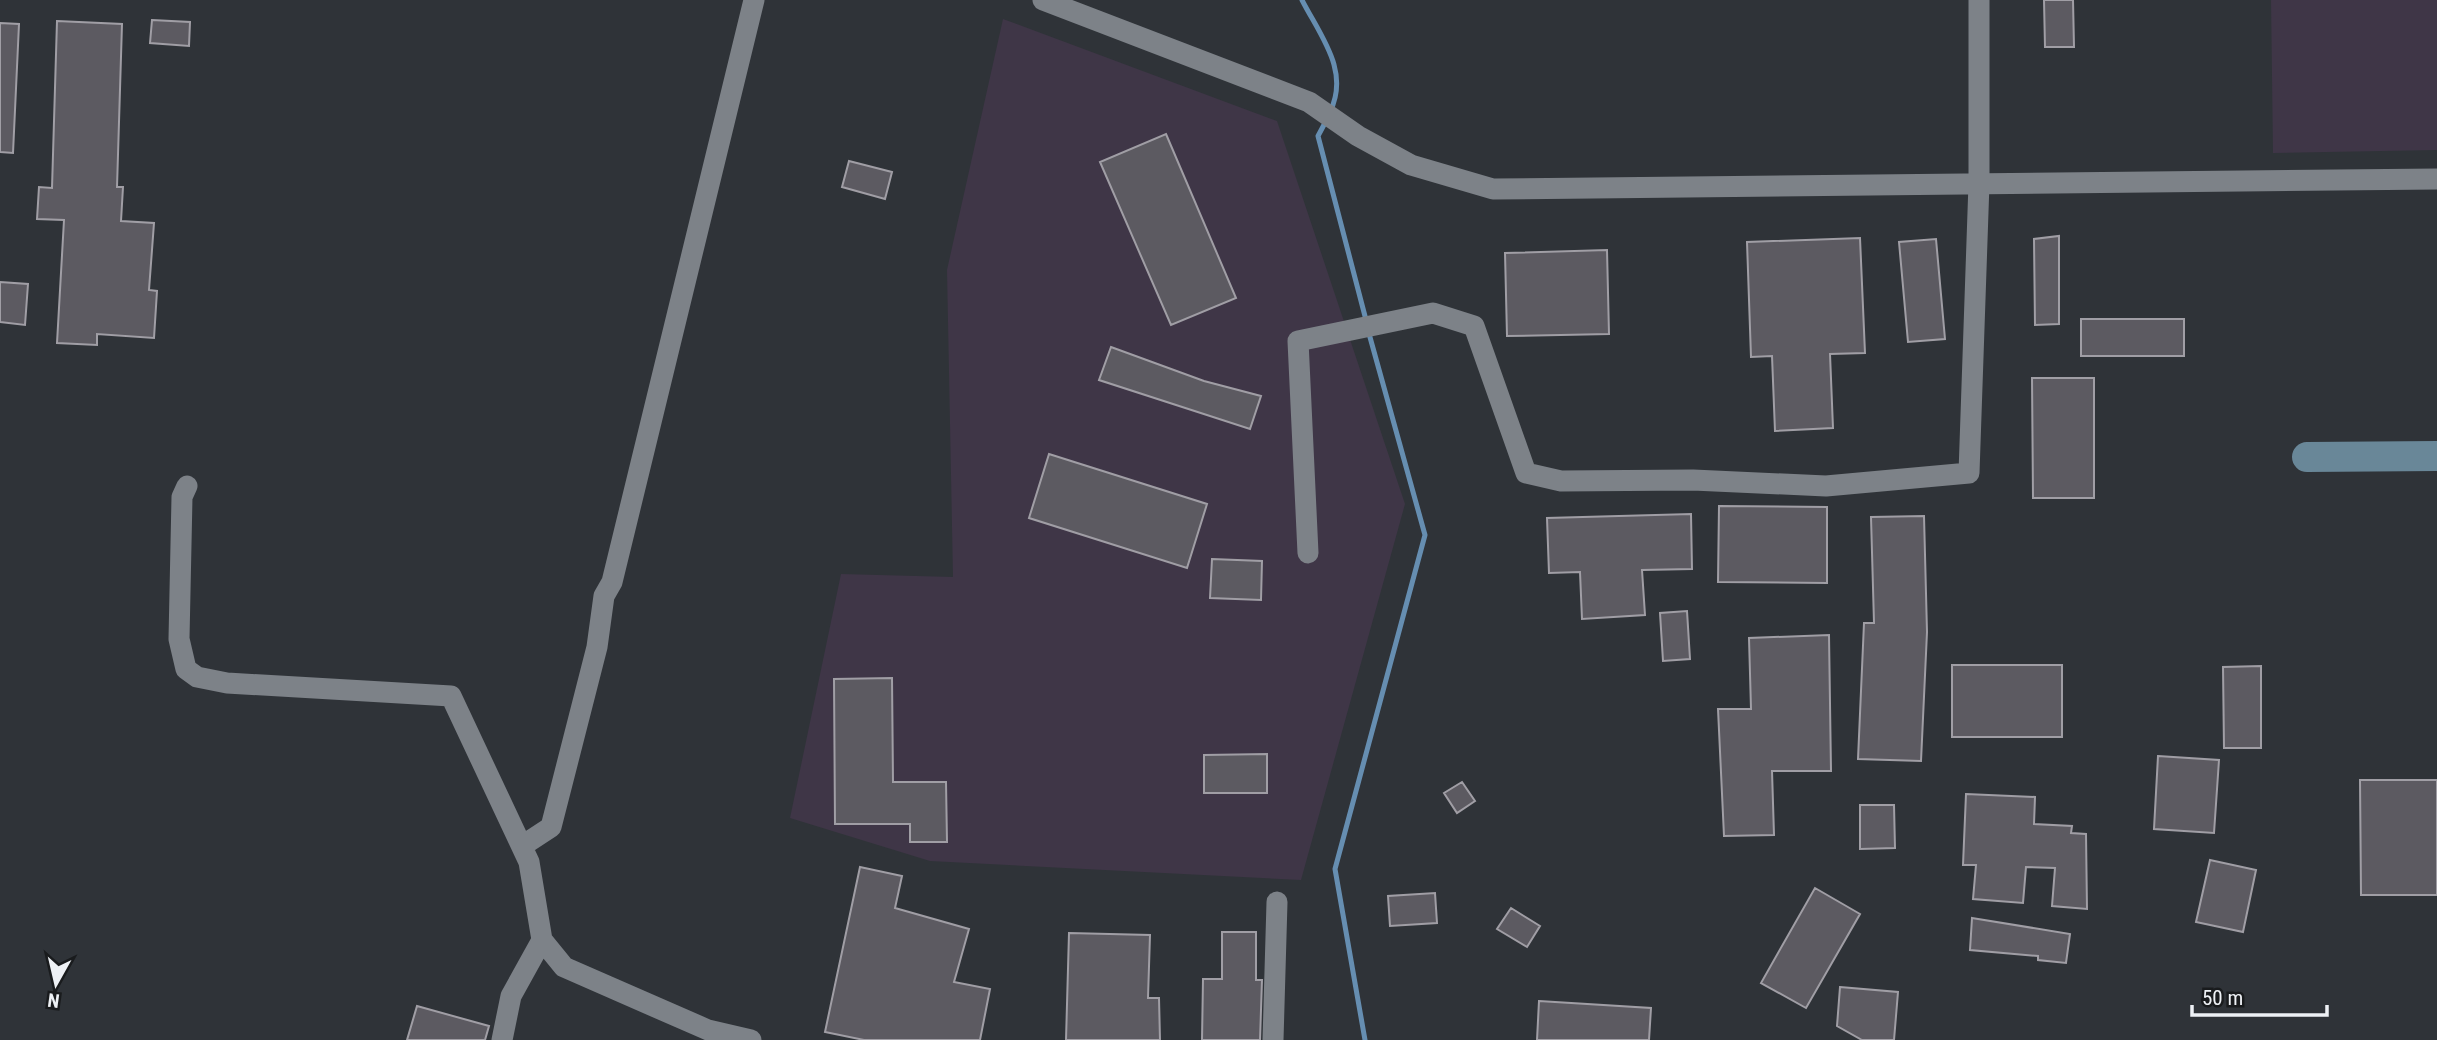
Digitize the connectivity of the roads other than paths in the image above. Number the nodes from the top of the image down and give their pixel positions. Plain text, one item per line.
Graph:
1 (754, 0) edge
2 (1043, 0) edge
3 (1979, 0) edge
4 (2437, 179) edge
5 (1979, 183) junction
6 (2437, 456) edge
7 (2307, 457) dead end
8 (187, 486) dead end
9 (1308, 553) dead end
10 (522, 846) junction
11 (1277, 902) dead end
12 (542, 940) junction
13 (502, 1040) edge
14 (751, 1040) edge
15 (1273, 1040) edge

1 - 10 street
2 - 5 street
3 - 5 street
4 - 5 street
5 - 9 street
6 - 7 street
8 - 10 street
10 - 12 street
11 - 15 street
12 - 13 street
12 - 14 street

